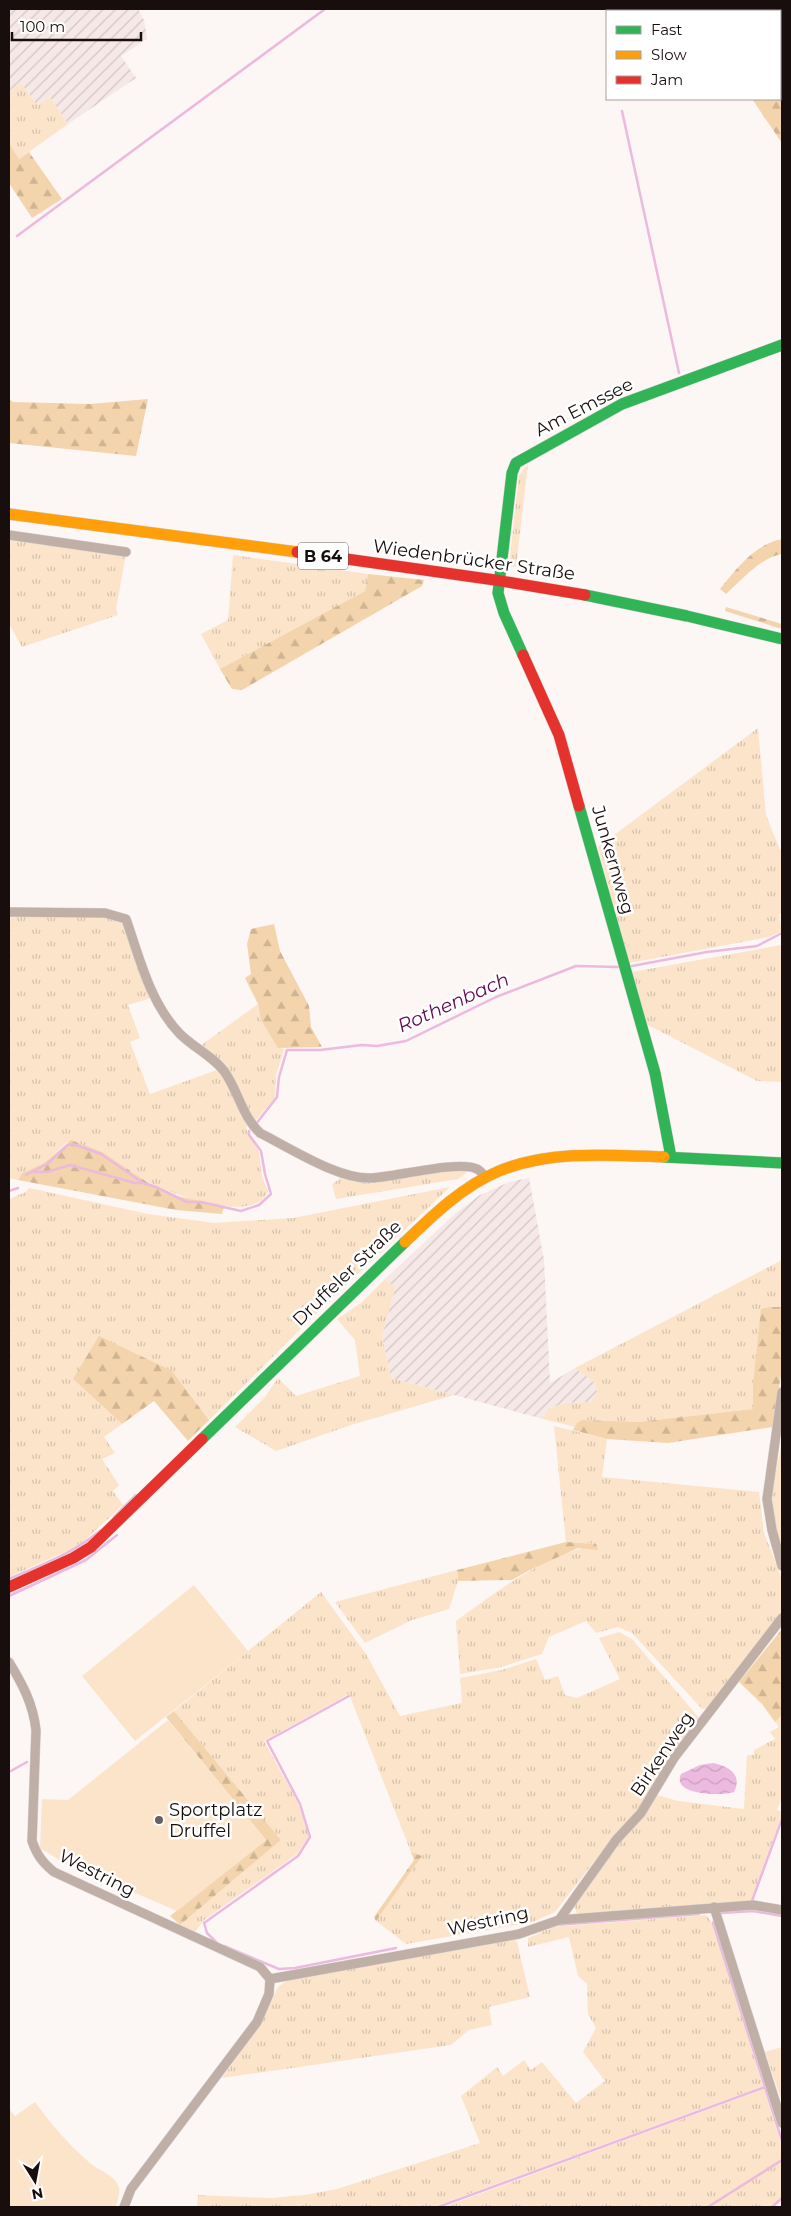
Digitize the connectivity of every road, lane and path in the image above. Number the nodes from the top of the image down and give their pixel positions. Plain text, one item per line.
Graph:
1 (782, 345) edge
2 (9, 514) edge
3 (9, 535) edge
4 (126, 552) dead end
5 (500, 581) junction
6 (782, 639) edge
7 (9, 912) edge
8 (671, 1157) junction
9 (782, 1163) edge
10 (485, 1178) junction
11 (782, 1392) edge
12 (782, 1566) edge
13 (9, 1587) edge
14 (782, 1618) edge
15 (9, 1662) edge
16 (568, 1906) junction
17 (714, 1907) junction
18 (782, 1910) edge
19 (576, 1919) junction
20 (559, 1920) junction
21 (270, 1979) junction
22 (782, 2123) edge
23 (124, 2207) edge

1 - 5 street, Am Emssee
2 - 5 street, Wiedenbrücker Straße / B 64
3 - 4 street
5 - 6 street, Wiedenbrücker Straße / B 64
5 - 8 street, Junkernweg
7 - 10 street
8 - 9 street, Druffeler Straße
8 - 10 street, Druffeler Straße
10 - 13 street, Druffeler Straße
11 - 12 street
14 - 16 street, Birkenweg
15 - 21 street, Westring
16 - 19 street
16 - 20 street, Birkenweg
17 - 18 street, Westring
17 - 19 street, Westring
17 - 22 street
19 - 20 street, Westring
20 - 21 street, Westring
21 - 23 street

